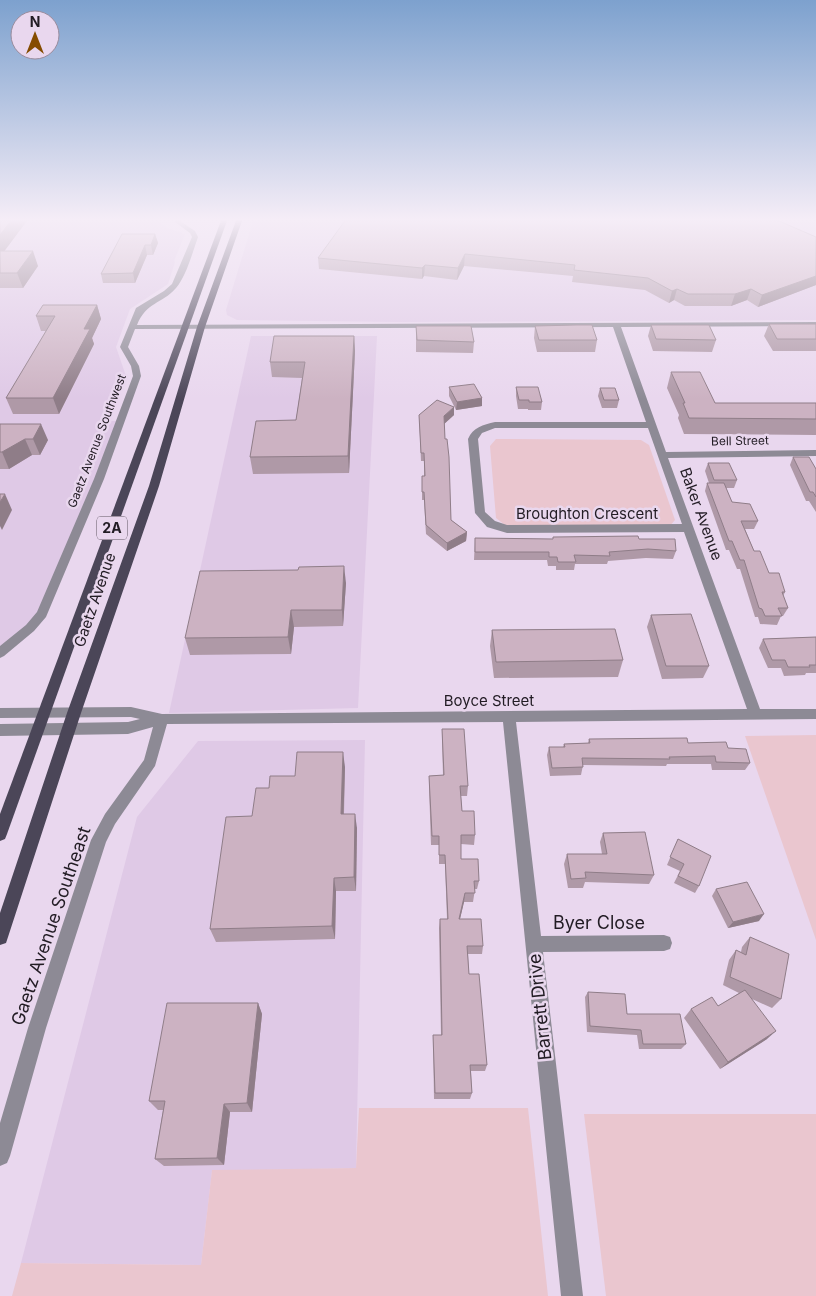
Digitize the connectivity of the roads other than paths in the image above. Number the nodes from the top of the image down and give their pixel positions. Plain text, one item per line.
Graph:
1 (178, 278) edge
2 (201, 278) edge
3 (218, 278) edge
4 (816, 324) edge
5 (616, 325) junction
6 (131, 327) junction
7 (184, 327) junction
8 (201, 327) junction
9 (652, 425) junction
10 (816, 453) edge
11 (664, 455) junction
12 (690, 528) junction
13 (0, 653) edge
14 (0, 713) edge
15 (45, 713) junction
16 (74, 713) junction
17 (755, 714) junction
18 (816, 714) edge
19 (509, 717) junction
20 (162, 719) junction
21 (40, 729) junction
22 (69, 729) junction
23 (0, 730) edge
24 (0, 833) edge
25 (0, 937) edge
26 (664, 943) dead end
27 (533, 944) junction
28 (0, 1156) edge
29 (572, 1296) edge

1 - 6 street, Gaetz Avenue Southwest
2 - 7 main road, Gaetz Avenue / 2A
3 - 8 main road, Gaetz Avenue / 2A
4 - 5 street
5 - 8 street
5 - 9 street, Baker Avenue
6 - 7 street
6 - 13 street, Gaetz Avenue Southwest
7 - 8 street
7 - 15 main road, Gaetz Avenue / 2A
8 - 16 main road, Gaetz Avenue / 2A
9 - 11 street, Baker Avenue
9 - 12 street, Broughton Crescent
10 - 11 street, Bell Street
11 - 12 street, Baker Avenue
12 - 17 street, Baker Avenue
14 - 15 street, Boyce Street
15 - 16 street, Boyce Street
15 - 21 main road, Gaetz Avenue / 2A
16 - 20 street, Boyce Street
16 - 22 main road, Gaetz Avenue / 2A
17 - 18 street, Boyce Street
17 - 19 street, Boyce Street
19 - 20 street, Boyce Street
19 - 27 street, Barrett Drive
20 - 22 street, Boyce Street
20 - 28 street, Gaetz Avenue Southeast
21 - 22 street, Boyce Street
21 - 23 street, Boyce Street
21 - 24 main road, Gaetz Avenue / 2A
22 - 25 main road, Gaetz Avenue / 2A
26 - 27 street, Byer Close
27 - 29 street, Barrett Drive

